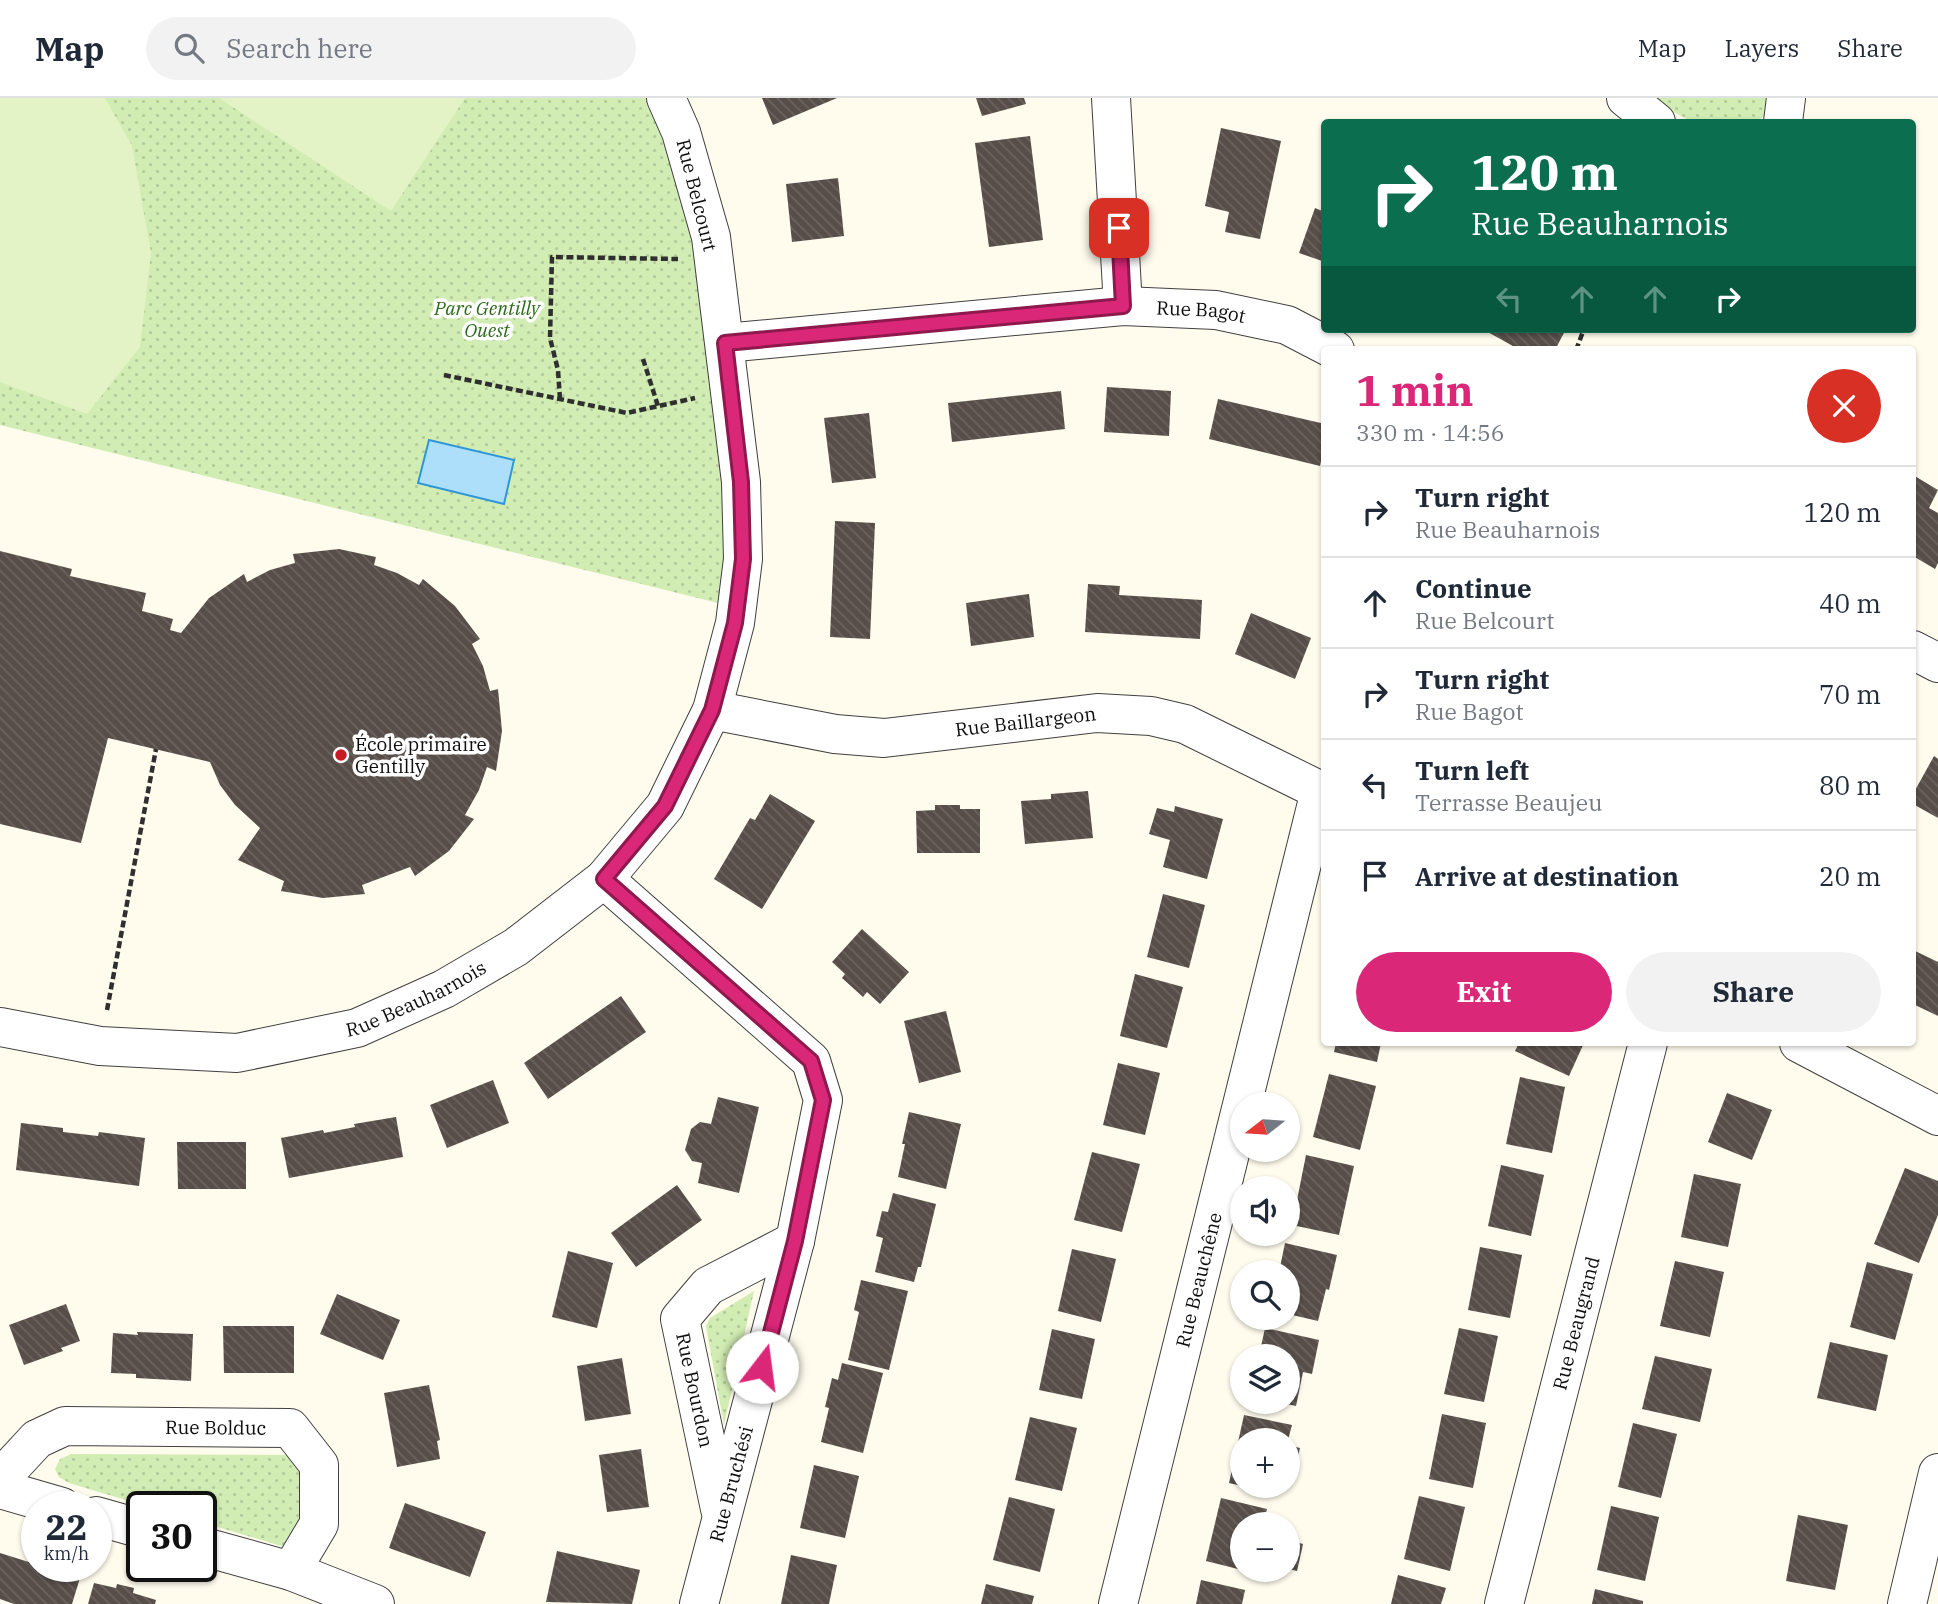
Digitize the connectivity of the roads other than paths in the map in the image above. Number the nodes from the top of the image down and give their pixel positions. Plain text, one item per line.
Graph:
1 (666, 98) edge
2 (1111, 98) edge
3 (1626, 98) edge
4 (1786, 98) edge
5 (1652, 119) edge
6 (1783, 119) edge
7 (1123, 306) junction
8 (725, 343) junction
9 (1327, 346) edge
10 (1916, 652) edge
11 (1938, 663) edge
12 (712, 710) junction
13 (1321, 792) edge
14 (1321, 796) edge
15 (604, 879) junction
16 (0, 1027) edge
17 (1647, 1046) edge
18 (1805, 1046) edge
19 (1938, 1116) edge
20 (795, 1241) junction
21 (1938, 1473) edge
22 (0, 1479) edge
23 (0, 1489) edge
24 (21, 1495) edge
25 (722, 1518) junction
26 (217, 1550) edge
27 (291, 1571) junction
28 (375, 1604) edge
29 (699, 1604) edge
30 (1118, 1604) edge
31 (1504, 1604) edge
32 (1907, 1604) edge

1 - 8 street, Rue Belcourt
2 - 7 street
3 - 5 street
4 - 6 street
7 - 8 street, Rue Bagot
7 - 9 street, Rue Bagot
8 - 12 street, Rue Belcourt
10 - 11 street
12 - 13 street, Rue Baillargeon
12 - 15 street, Rue Beauharnois
14 - 30 street, Rue Beauchêne
15 - 16 street, Rue Beauharnois
15 - 20 street, Rue Bruchési
17 - 31 street, Rue Beaugrand
18 - 19 street
20 - 25 street, Rue Bruchési
20 - 25 street, Rue Bourdon
21 - 32 street
22 - 27 street, Rue Bolduc
23 - 24 street
25 - 29 street, Rue Bruchési
26 - 27 street
27 - 28 street

